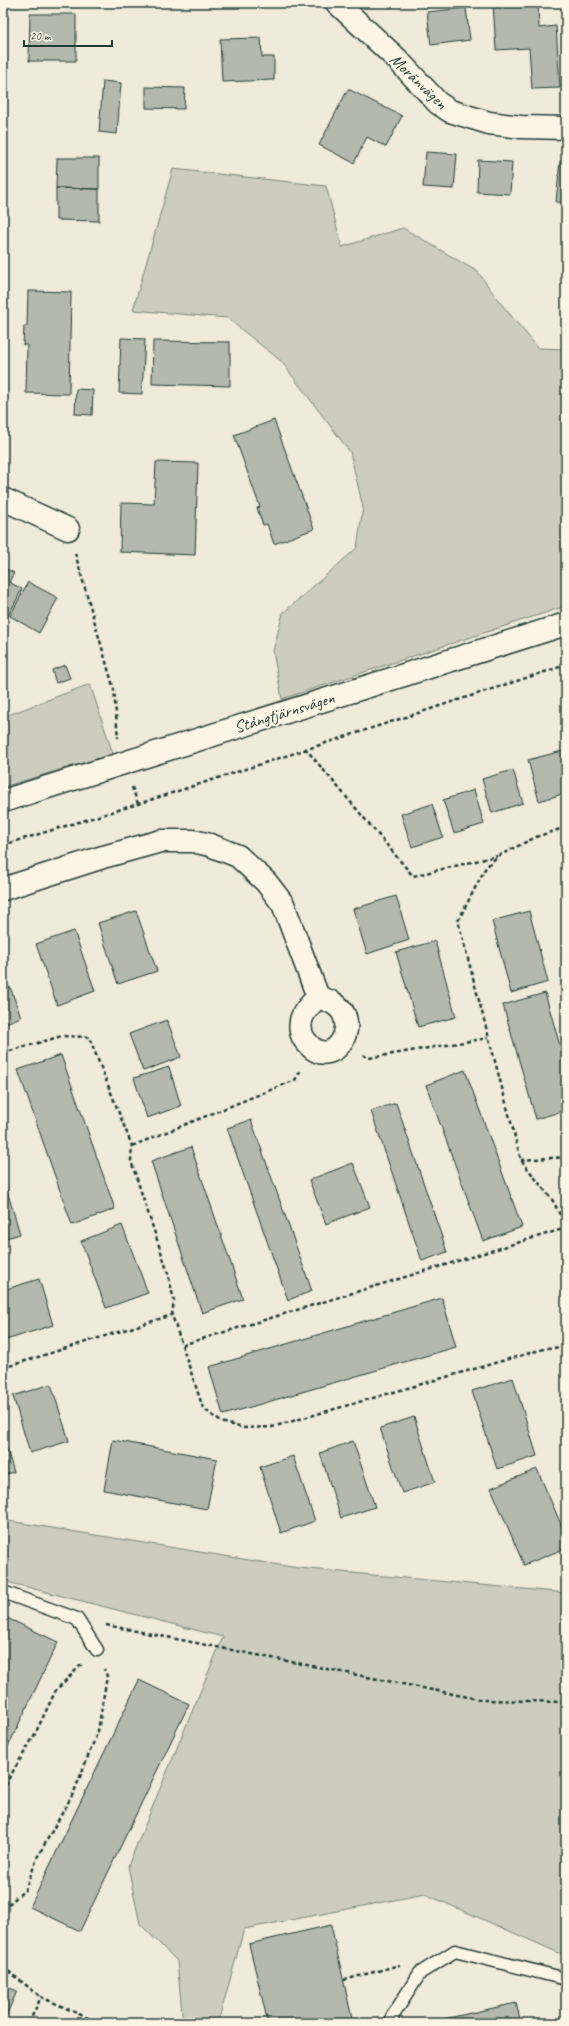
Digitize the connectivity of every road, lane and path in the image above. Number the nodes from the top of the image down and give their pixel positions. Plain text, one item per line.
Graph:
1 (337, 3) edge
2 (566, 128) edge
3 (3, 499) edge
4 (68, 529) joint
5 (566, 624) edge
6 (566, 665) edge
7 (305, 748) junction
8 (124, 763) junction
9 (3, 801) edge
10 (138, 804) junction
11 (566, 827) edge
12 (3, 845) edge
13 (498, 856) junction
14 (3, 889) edge
15 (318, 997) junction
16 (488, 1038) junction
17 (342, 1043) junction
18 (313, 1049) junction
19 (3, 1053) edge
20 (132, 1146) junction
21 (566, 1157) edge
22 (521, 1160) junction
23 (566, 1227) edge
24 (172, 1315) junction
25 (182, 1345) junction
26 (566, 1347) edge
27 (3, 1368) edge
28 (3, 1592) edge
29 (77, 1619) junction
30 (97, 1650) junction
31 (566, 1702) edge
32 (3, 1792) edge
33 (3, 1909) edge
34 (431, 1966) junction
35 (3, 1967) edge
36 (566, 1979) edge
37 (344, 1980) dead end
38 (41, 1997) junction
39 (29, 2023) edge
40 (99, 2023) edge
41 (178, 2023) edge
42 (392, 2023) edge

1 - 2 street, Moränvägen
3 - 4 street
4 - 8 path
5 - 8 street, Stångtjärnsvägen
6 - 7 path
7 - 10 path
7 - 13 path
8 - 9 street, Stångtjärnsvägen
8 - 10 path
10 - 12 path
11 - 13 path
13 - 16 path
14 - 15 street
15 - 17 street
15 - 18 street
16 - 17 path
16 - 22 path
17 - 18 street
18 - 20 path
19 - 20 path
20 - 24 path
21 - 22 path
22 - 23 path
23 - 25 path
24 - 25 path
24 - 27 path
25 - 26 path
28 - 29 lane
29 - 30 lane
29 - 31 path
30 - 32 path
30 - 33 path
34 - 36 lane
34 - 37 path
34 - 42 lane
35 - 38 path
38 - 39 path
38 - 40 path
40 - 41 path

